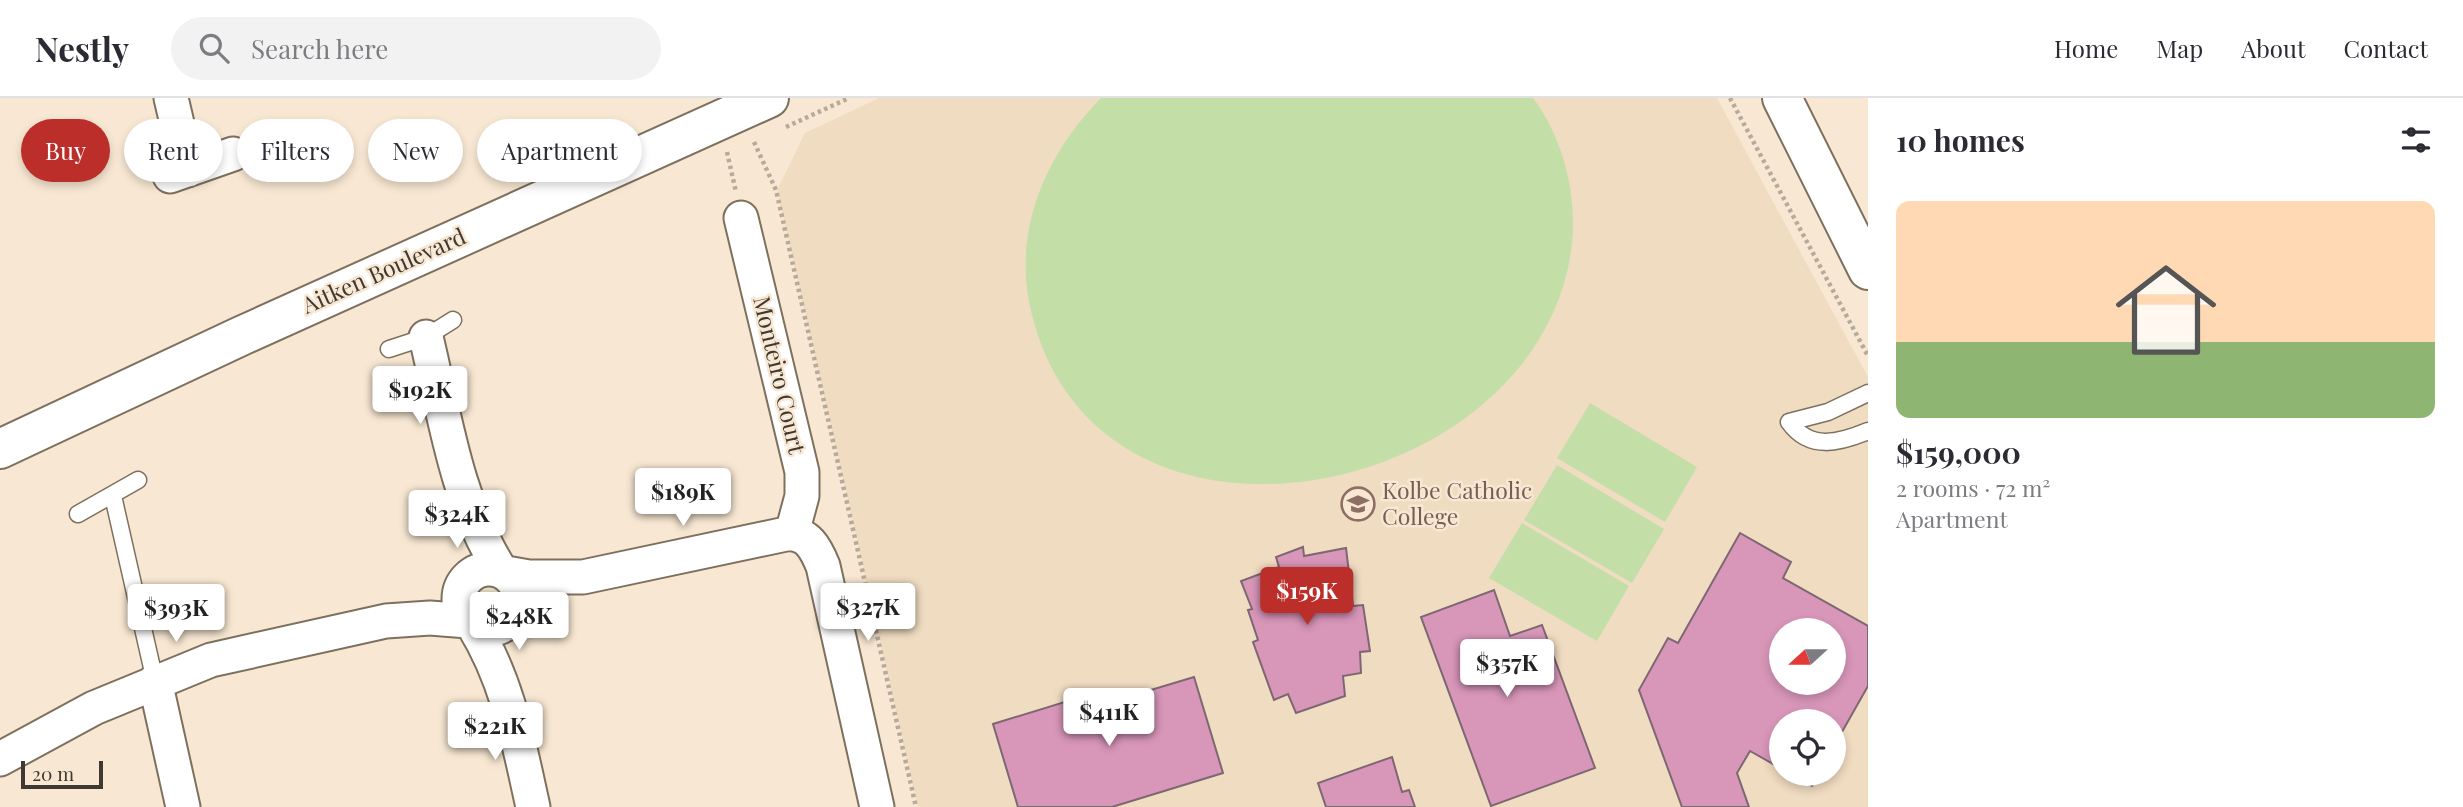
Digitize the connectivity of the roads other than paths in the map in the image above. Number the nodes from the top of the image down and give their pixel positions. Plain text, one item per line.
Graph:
1 (172, 98) edge
2 (769, 98) edge
3 (1782, 98) edge
4 (233, 154) dead end
5 (741, 218) road end
6 (1865, 258) edge
7 (440, 328) joint
8 (389, 349) dead end
9 (1868, 393) edge
10 (1868, 431) edge
11 (0, 449) edge
12 (138, 481) dead end
13 (113, 496) junction
14 (466, 502) junction
15 (78, 514) dead end
16 (792, 533) junction
17 (504, 572) junction
18 (583, 577) junction
19 (464, 581) junction
20 (512, 619) junction
21 (386, 621) junction
22 (471, 623) junction
23 (155, 681) junction
24 (510, 705) junction
25 (0, 759) edge
26 (183, 807) edge
27 (533, 807) edge
28 (877, 807) edge

1 - 4 street
2 - 11 main road, Aitken Boulevard
3 - 6 main road
5 - 16 street, Monteiro Court
7 - 8 lane
7 - 14 street
9 - 10 lane
12 - 13 lane
13 - 15 lane
13 - 23 lane
14 - 17 street
14 - 19 street
16 - 18 street
16 - 28 street
17 - 18 street
17 - 19 street
17 - 20 street
18 - 20 street
19 - 21 street
19 - 22 street
20 - 22 street
20 - 24 street
21 - 22 street
21 - 23 street
22 - 24 street
23 - 25 street
23 - 26 street
24 - 27 street

